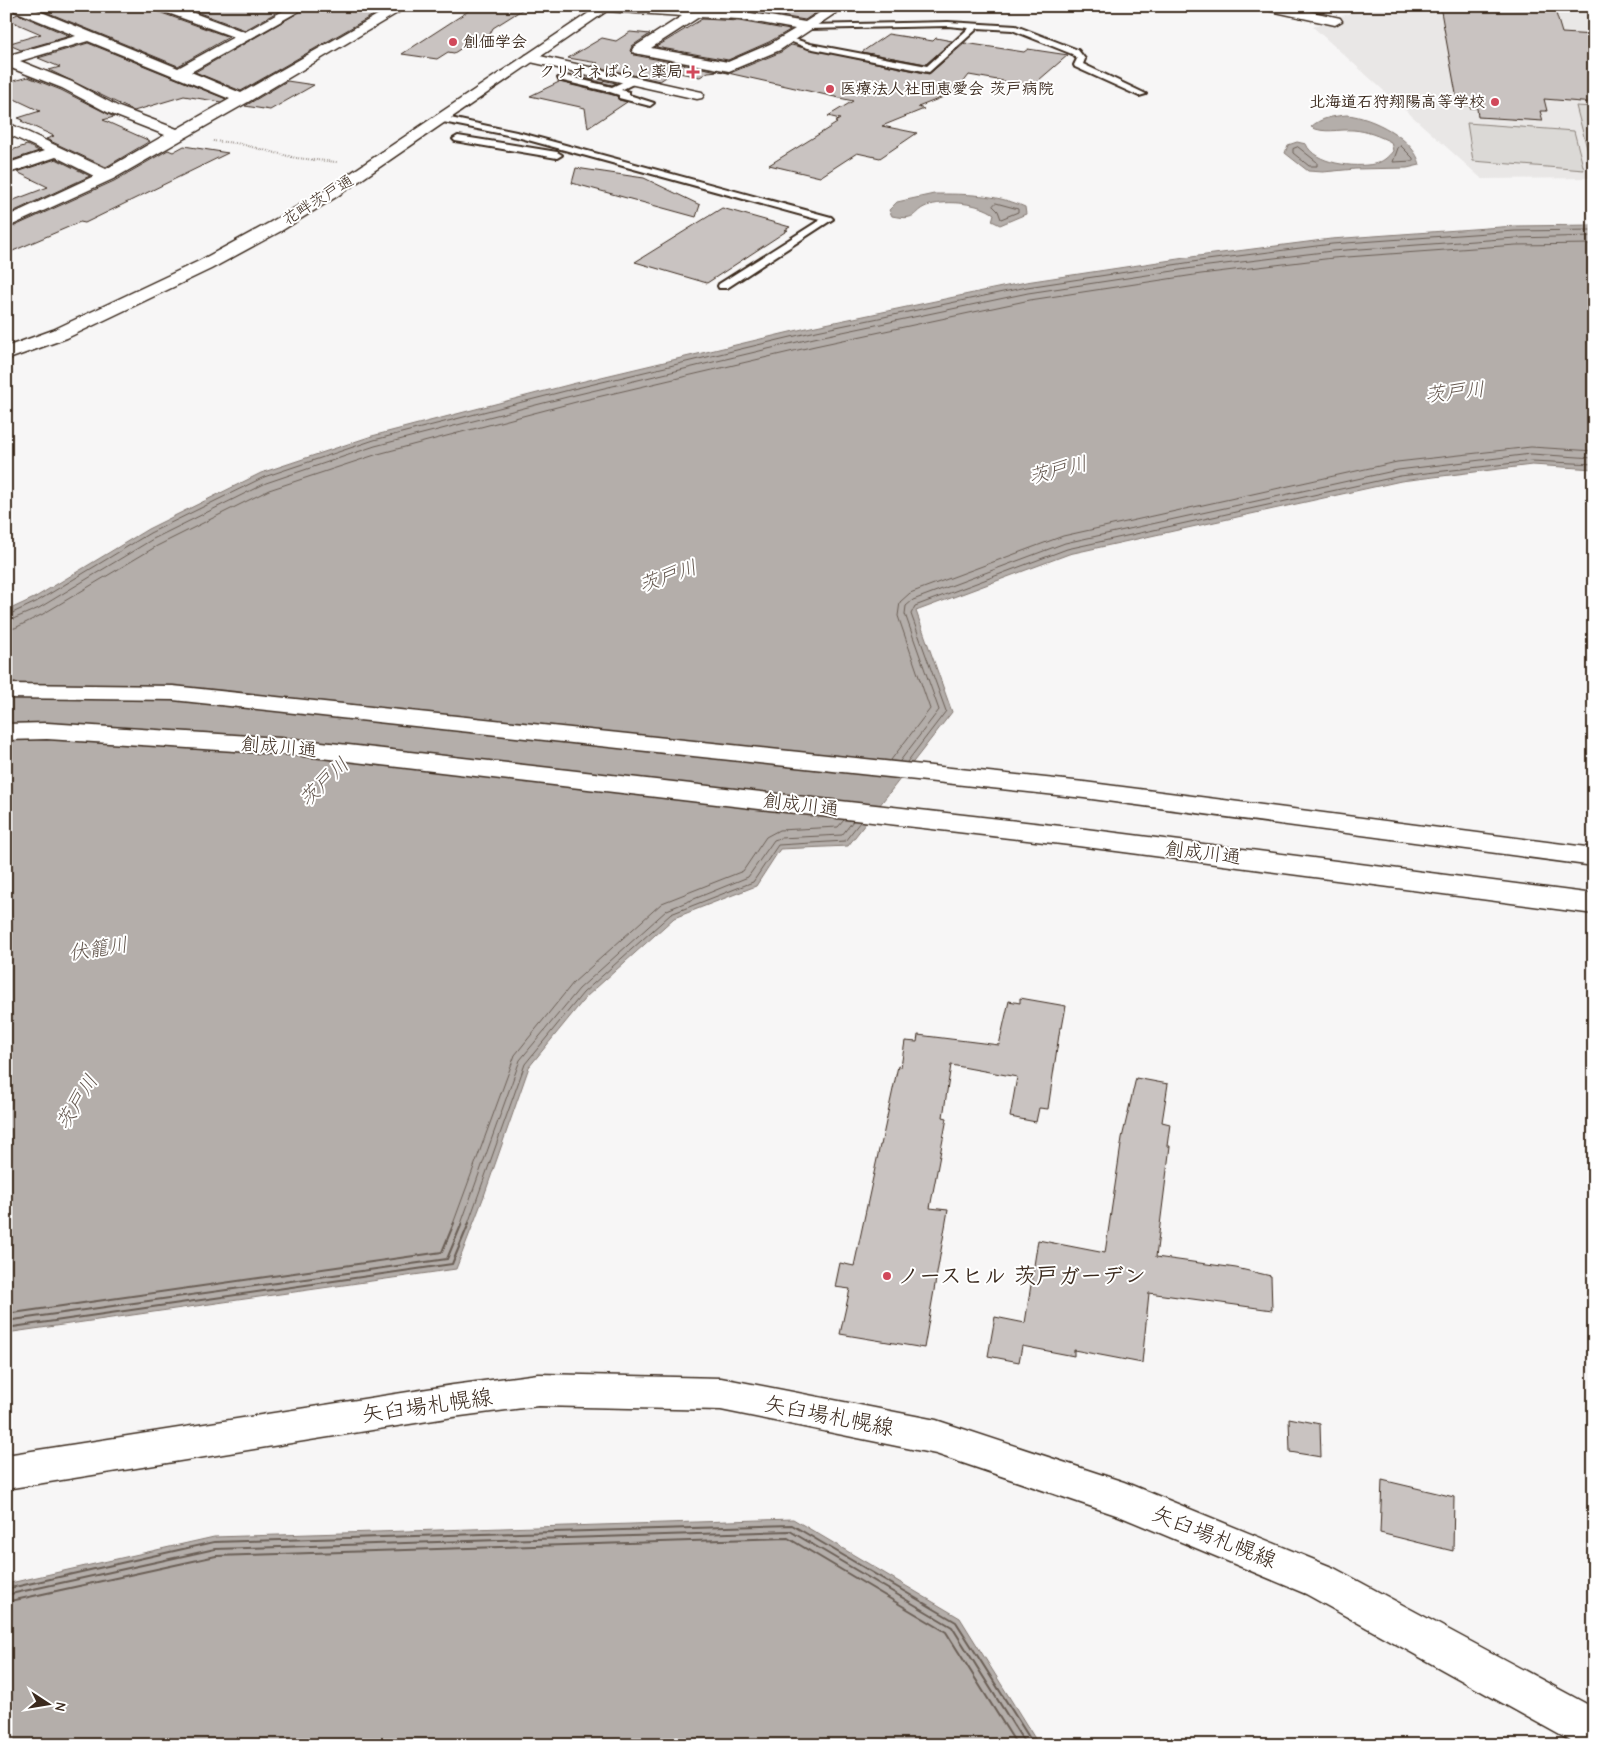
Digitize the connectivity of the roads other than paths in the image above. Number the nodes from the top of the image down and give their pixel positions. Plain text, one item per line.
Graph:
1 (15, 6) edge
2 (162, 6) edge
3 (302, 6) edge
4 (403, 6) edge
5 (753, 6) edge
6 (840, 6) edge
7 (1267, 6) edge
8 (607, 7) edge
9 (697, 12) junction
10 (739, 15) junction
11 (1335, 21) dead end
12 (977, 25) junction
13 (808, 27) junction
14 (89, 36) junction
15 (246, 37) junction
16 (788, 39) junction
17 (531, 58) junction
18 (6, 61) edge
19 (179, 73) junction
20 (562, 78) dead end
21 (632, 80) junction
22 (613, 90) junction
23 (1142, 94) dead end
24 (697, 95) dead end
25 (244, 98) junction
26 (650, 103) dead end
27 (441, 119) junction
28 (6, 127) edge
29 (178, 135) junction
30 (458, 139) dead end
31 (575, 150) junction
32 (58, 152) junction
33 (6, 169) edge
34 (107, 176) junction
35 (6, 223) edge
36 (723, 286) dead end
37 (6, 354) edge
38 (6, 691) edge
39 (6, 732) edge
40 (1594, 857) edge
41 (1594, 904) edge
42 (19, 1470) edge
43 (1594, 1731) edge

1 - 14 main road
2 - 15 main road
3 - 15 main road
4 - 25 main road
5 - 10 main road
6 - 13 main road
7 - 11 main road
8 - 9 main road
8 - 17 main road, 花畔茨戸通
9 - 10 main road
9 - 16 main road
10 - 13 main road
12 - 13 lane
12 - 16 lane
12 - 23 lane
13 - 16 main road
14 - 18 main road
14 - 19 main road
15 - 19 main road
17 - 21 main road
17 - 27 main road, 花畔茨戸通
18 - 29 main road
19 - 25 main road
20 - 22 lane
21 - 22 lane
21 - 24 main road
22 - 26 lane
25 - 29 main road
27 - 31 lane
27 - 37 main road, 花畔茨戸通
28 - 32 main road
29 - 34 main road
30 - 31 lane
31 - 36 lane
32 - 33 main road
32 - 34 main road
34 - 35 main road
38 - 40 main road
39 - 41 main road, 創成川通
42 - 43 main road, 矢臼場札幌線

